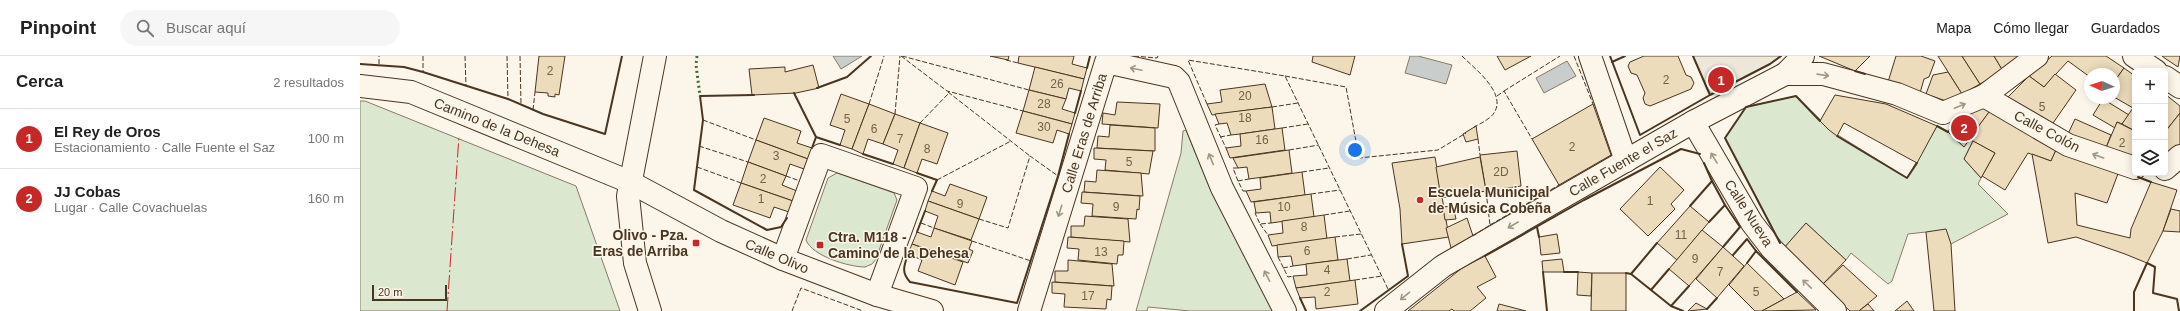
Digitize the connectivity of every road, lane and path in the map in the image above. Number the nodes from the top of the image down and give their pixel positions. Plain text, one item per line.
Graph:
1 (655, 56) edge
2 (1590, 56) edge
3 (1803, 56) edge
4 (2037, 56) edge
5 (2134, 56) edge
6 (2152, 68) edge
7 (1784, 74) junction
8 (2168, 79) edge
9 (360, 86) edge
10 (2180, 87) edge
11 (1984, 96) junction
12 (1693, 122) junction
13 (2180, 156) edge
14 (1626, 161) junction
15 (2168, 166) edge
16 (2132, 167) edge
17 (630, 182) junction
18 (783, 259) junction
19 (877, 295) junction
20 (650, 311) edge
21 (932, 311) edge
22 (1029, 311) edge
23 (1284, 311) edge
24 (1386, 311) edge
25 (1835, 311) edge

1 - 17 street
2 - 14 street
3 - 7 street
4 - 11 street
5 - 6 street
7 -> 11 street
7 - 12 street, Calle Fuente el Saz
8 - 10 street
9 - 17 street, Camino de la Dehesa
16 -> 11 street, Calle Colón
12 - 14 street, Calle Fuente el Saz
25 -> 12 street, Calle Nueva
13 - 15 street
14 -> 24 street, Calle Fuente el Saz
17 - 18 street, Calle Olivo
17 - 20 street
18 - 19 street, Calle Olivo
18 - 19 street
19 - 21 street, Calle Olivo
23 -> 22 street, Calle Eras de Arriba

